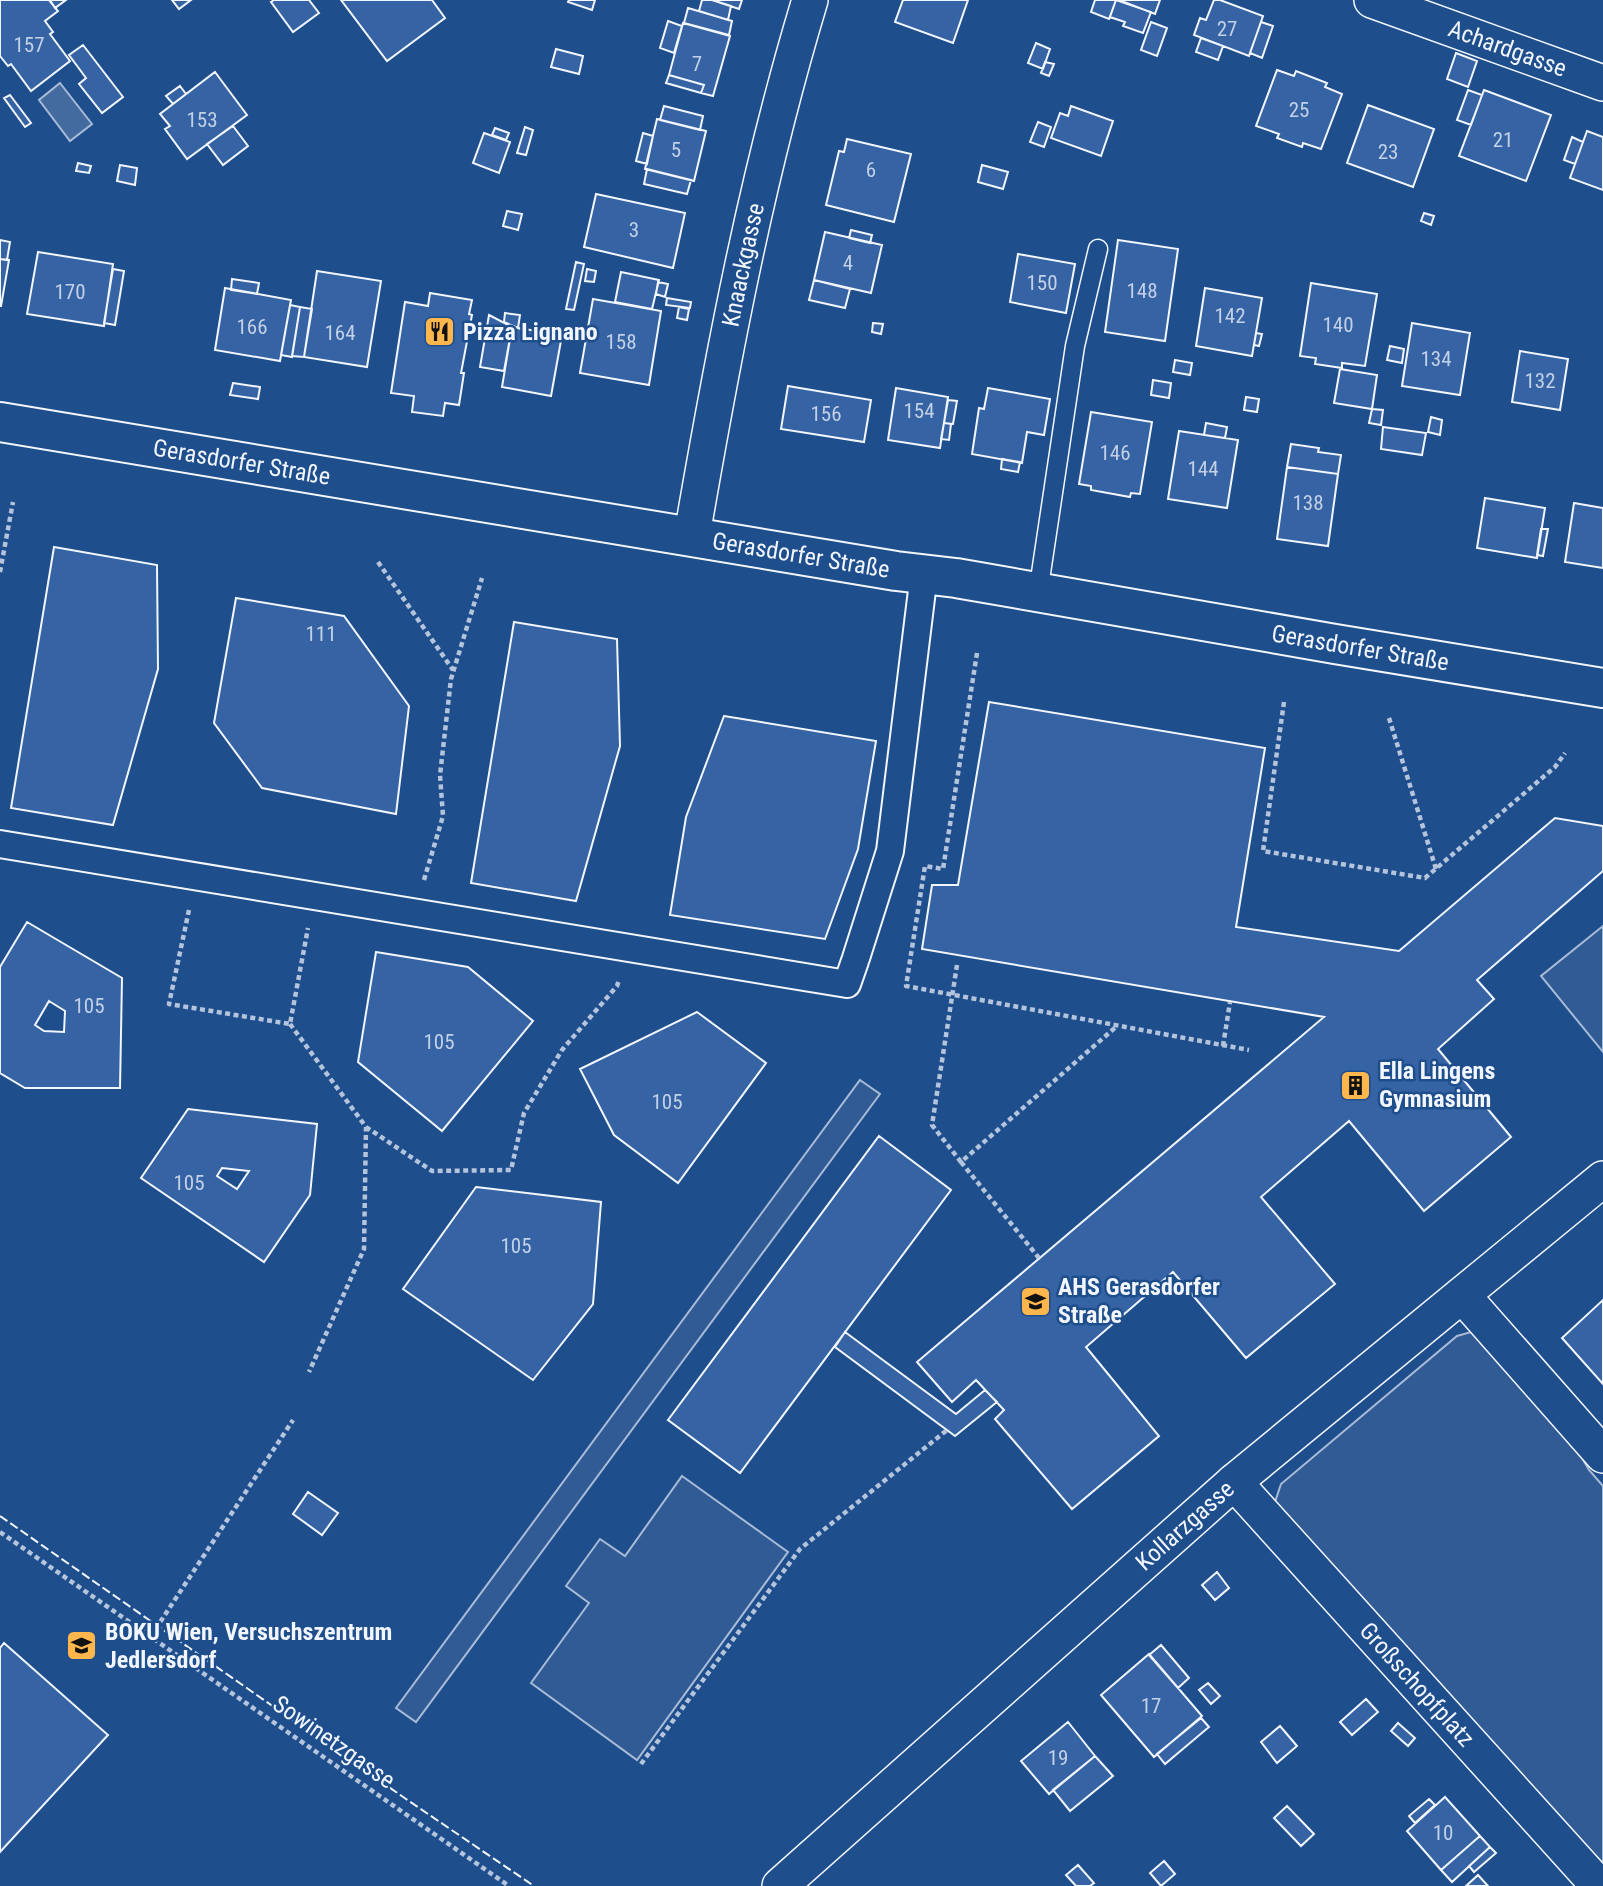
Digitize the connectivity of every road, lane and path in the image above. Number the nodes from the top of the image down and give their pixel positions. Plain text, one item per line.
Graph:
1 (810, 0) edge
2 (1372, 0) edge
3 (1603, 83) edge
4 (1098, 249) dead end
5 (0, 422) edge
6 (13, 502) dead end
7 (692, 535) junction
8 (378, 562) dead end
9 (0, 572) edge
10 (924, 574) junction
11 (482, 578) dead end
12 (1038, 593) junction
13 (977, 653) dead end
14 (454, 670) junction
15 (1603, 688) edge
16 (1284, 702) dead end
17 (1389, 718) dead end
18 (1565, 752) dead end
19 (0, 844) edge
20 (1436, 869) junction
21 (195, 876) junction
22 (313, 896) junction
23 (419, 914) junction
24 (631, 949) junction
25 (957, 965) dead end
26 (951, 995) junction
27 (1230, 1002) dead end
28 (290, 1024) junction
29 (1117, 1026) junction
30 (1223, 1046) junction
31 (1249, 1050) dead end
32 (366, 1127) junction
33 (961, 1162) junction
34 (1603, 1179) edge
35 (1039, 1258) dead end
36 (1462, 1295) junction
37 (309, 1372) dead end
38 (293, 1420) dead end
39 (947, 1430) dead end
40 (1603, 1455) edge
41 (1234, 1482) junction
42 (0, 1532) edge
43 (151, 1636) junction
44 (641, 1764) dead end
45 (509, 1886) edge
46 (780, 1886) edge
47 (1599, 1886) edge

1 - 7 street, Knaackgasse
2 - 3 street, Achardgasse
4 - 12 lane
5 - 7 main road, Gerasdorfer Straße
6 - 9 path
7 - 10 main road, Gerasdorfer Straße
8 - 14 path
10 - 12 main road, Gerasdorfer Straße
10 - 24 street
11 - 14 path
12 - 15 main road, Gerasdorfer Straße
13 - 26 path
14 - 23 path
16 - 20 path
17 - 20 path
18 - 20 path
19 - 21 street
21 - 22 street
21 - 28 path
22 - 23 street
22 - 28 path
23 - 24 street
24 - 32 path
25 - 26 path
26 - 29 path
26 - 33 path
27 - 30 path
28 - 32 path
29 - 30 path
29 - 33 path
30 - 31 path
32 - 37 path
33 - 35 path
34 - 36 street, Kollarzgasse
36 - 40 street
36 - 41 street, Kollarzgasse
38 - 43 path
39 - 44 path
41 - 46 street, Kollarzgasse
41 - 47 street, Großschopfplatz
42 - 43 path, Sowinetzgasse
43 - 45 path, Sowinetzgasse

